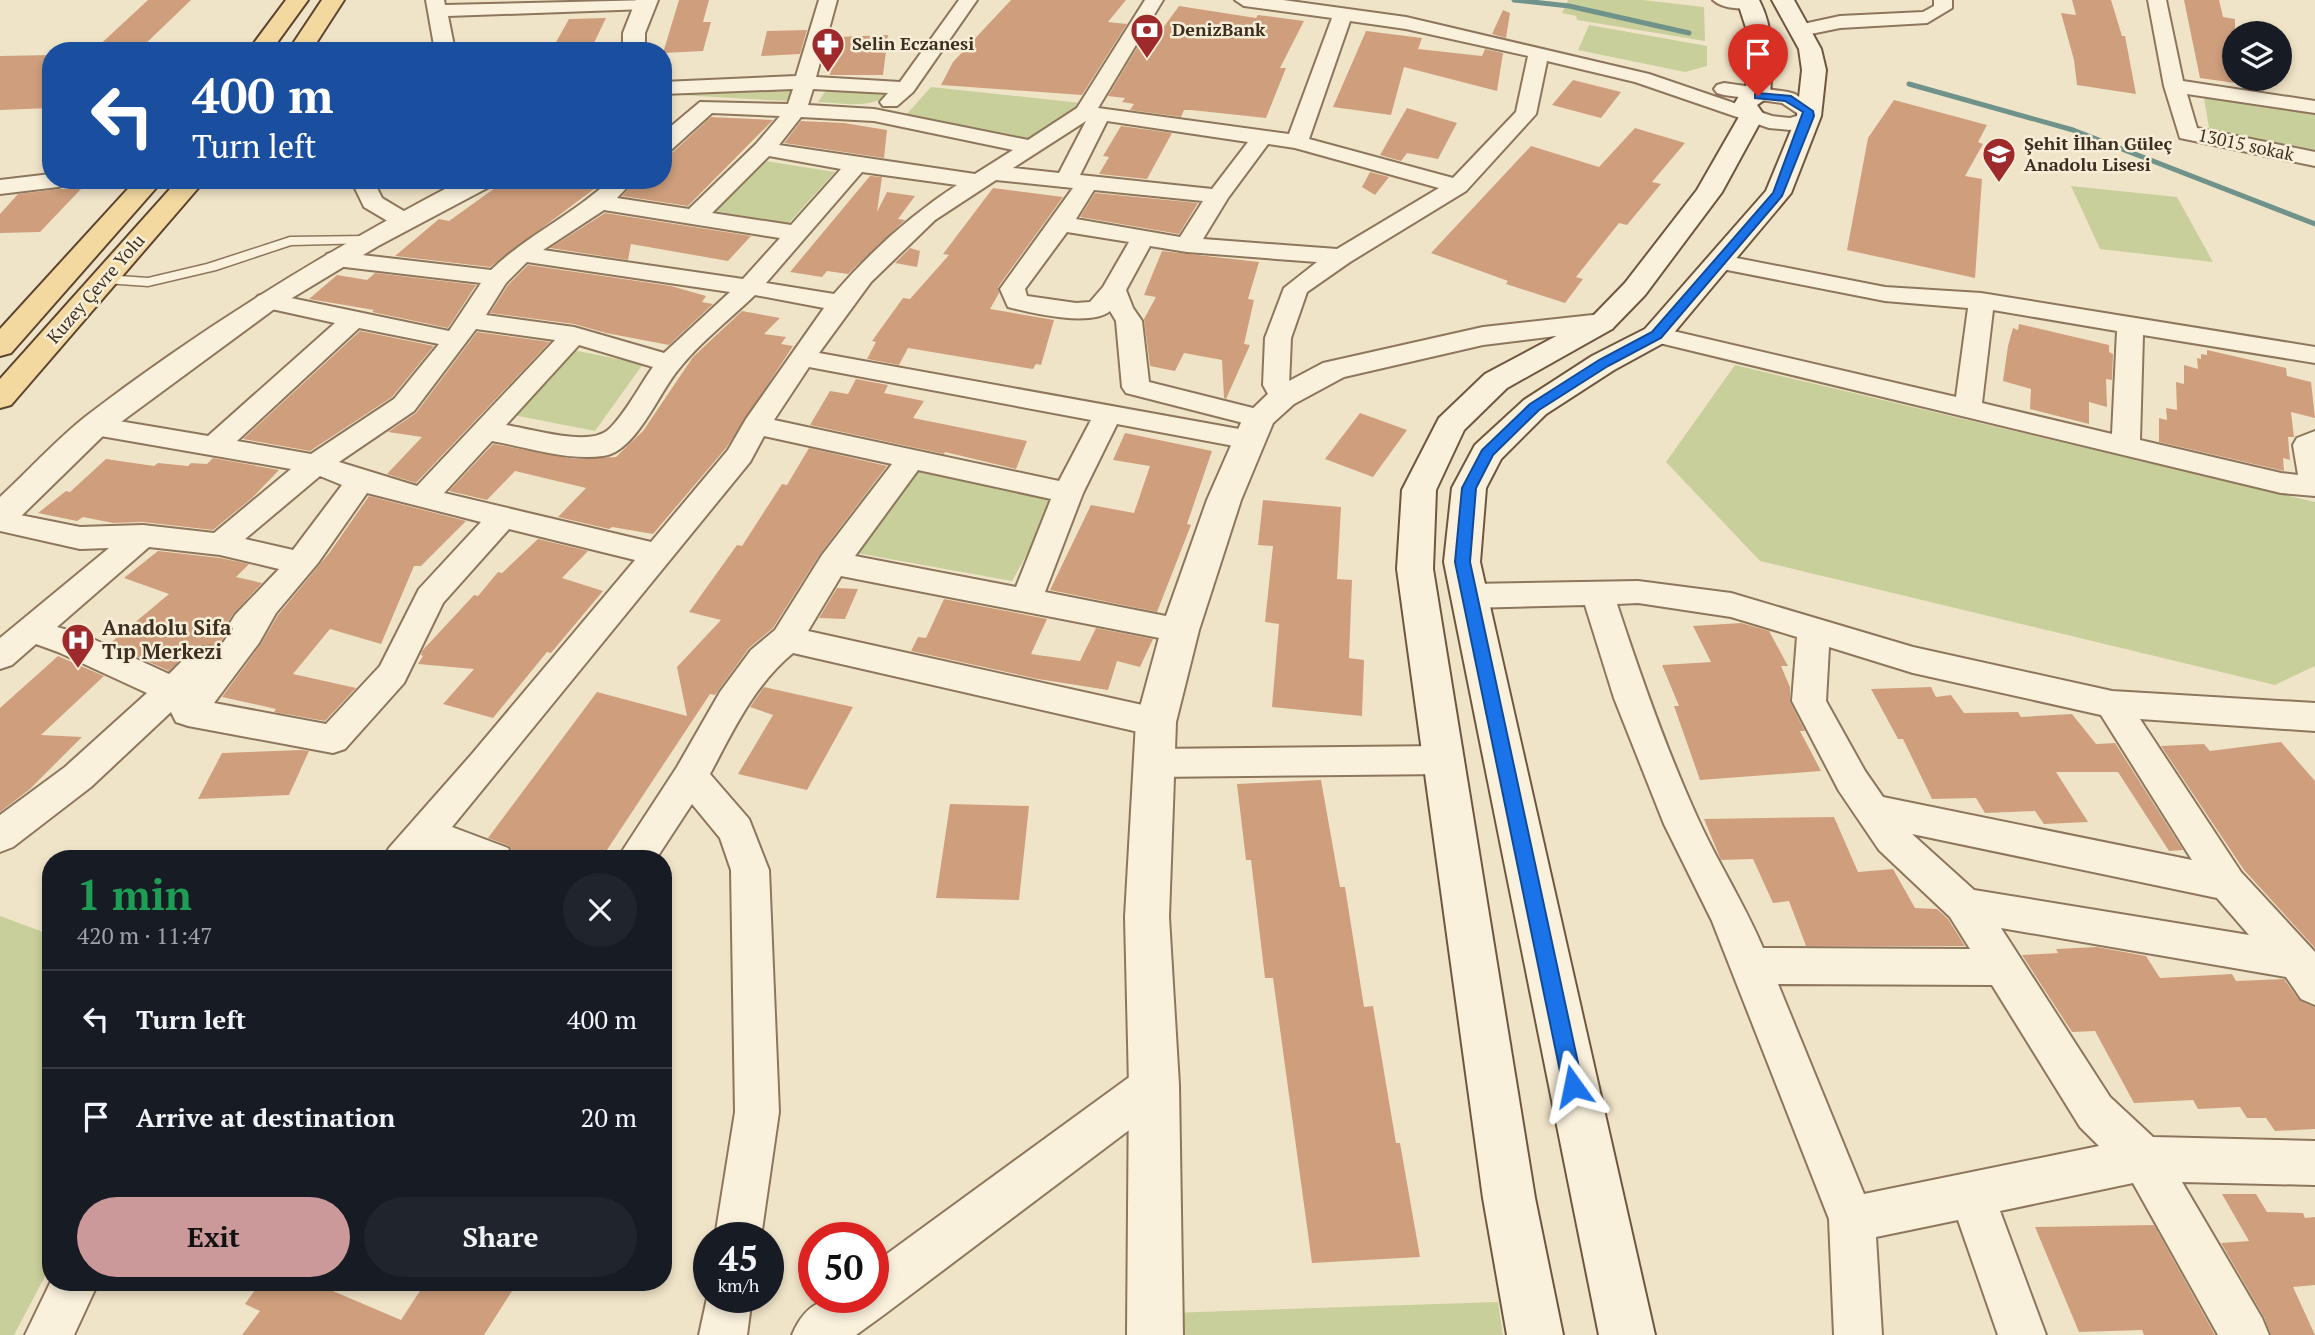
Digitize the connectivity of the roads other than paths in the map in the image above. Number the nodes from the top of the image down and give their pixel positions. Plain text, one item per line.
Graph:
1 (297, 0) edge
2 (333, 0) edge
3 (828, 0) edge
4 (968, 0) edge
5 (1154, 0) edge
6 (1244, 0) edge
7 (1943, 0) edge
8 (2157, 0) edge
9 (646, 1) edge
10 (437, 6) edge
11 (1761, 7) edge
12 (1343, 13) junction
13 (266, 42) edge
14 (305, 42) edge
15 (443, 42) edge
16 (634, 42) edge
17 (1539, 53) junction
18 (805, 82) junction
19 (2175, 86) junction
20 (672, 88) edge
21 (906, 88) junction
22 (672, 102) edge
23 (1755, 105) junction
24 (707, 106) junction
25 (2315, 107) edge
26 (797, 109) junction
27 (1092, 113) junction
28 (874, 115) junction
29 (1807, 115) junction
30 (672, 137) edge
31 (1263, 137) junction
32 (1297, 142) junction
33 (1032, 147) junction
34 (764, 149) junction
35 (2315, 159) edge
36 (856, 165) junction
37 (985, 177) junction
38 (42, 182) edge
39 (1077, 182) junction
40 (1458, 186) junction
41 (0, 187) edge
42 (142, 189) edge
43 (184, 189) edge
44 (366, 189) edge
45 (465, 189) edge
46 (614, 189) edge
47 (1218, 196) junction
48 (600, 201) junction
49 (696, 215) junction
50 (404, 221) junction
51 (1061, 224) junction
52 (795, 233) junction
53 (1143, 238) junction
54 (368, 240) junction
55 (1187, 245) junction
56 (521, 254) junction
57 (1341, 257) junction
58 (336, 259) junction
59 (1721, 261) junction
60 (497, 278) junction
61 (105, 279) junction
62 (749, 286) junction
63 (1114, 290) junction
64 (267, 301) junction
65 (1981, 301) junction
66 (840, 303) junction
67 (354, 319) junction
68 (1602, 323) junction
69 (2130, 326) junction
70 (463, 330) junction
71 (574, 335) junction
72 (1656, 335) junction
73 (1456, 343) junction
74 (0, 347) edge
75 (802, 358) junction
76 (2313, 361) edge
77 (669, 363) junction
78 (1496, 381) junction
79 (0, 398) edge
80 (1968, 408) junction
81 (1108, 414) junction
82 (1264, 418) junction
83 (756, 425) junction
84 (95, 426) junction
85 (488, 431) junction
86 (2315, 439) edge
87 (2126, 444) junction
88 (216, 445) junction
89 (912, 457) junction
90 (316, 464) junction
91 (360, 481) junction
92 (2314, 486) edge
93 (1068, 493) junction
94 (424, 498) junction
95 (502, 518) junction
96 (0, 519) edge
97 (144, 536) junction
98 (220, 544) junction
99 (658, 555) junction
100 (300, 563) junction
101 (833, 563) junction
102 (1597, 592) junction
103 (1469, 596) junction
104 (1026, 601) junction
105 (263, 608) junction
106 (1180, 630) junction
107 (1814, 630) junction
108 (32, 631) junction
109 (787, 639) junction
110 (0, 656) edge
111 (174, 691) junction
112 (2112, 705) junction
113 (2315, 717) edge
114 (1156, 722) junction
115 (1446, 760) junction
116 (1152, 763) junction
117 (690, 777) junction
118 (1872, 810) junction
119 (0, 836) edge
120 (414, 846) edge
121 (439, 850) edge
122 (642, 850) edge
123 (2228, 884) junction
124 (1964, 905) junction
125 (1750, 966) junction
126 (2001, 967) junction
127 (2307, 973) edge
128 (1154, 1085) junction
129 (2144, 1159) junction
130 (2315, 1163) edge
131 (1972, 1196) junction
132 (1852, 1219) junction
133 (740, 1222) edge
134 (889, 1281) edge
135 (71, 1291) edge
136 (726, 1313) edge
137 (846, 1313) edge
138 (49, 1335) edge
139 (723, 1335) edge
140 (816, 1335) edge
141 (1154, 1335) edge
142 (1535, 1335) edge
143 (1627, 1335) edge
144 (1858, 1335) edge
145 (2022, 1335) edge
146 (2245, 1335) edge

1 - 13 main road
2 - 14 main road
3 - 18 street
4 - 21 street
5 - 27 street
6 - 12 street
7 - 11 street
8 - 19 street, 13015 sokak
9 - 10 street
9 - 16 main road
10 - 15 street
11 - 23 main road
11 - 29 main road
12 - 17 street
12 - 32 street
17 - 23 street
17 - 40 street
18 - 20 street
18 - 21 street
18 - 26 street
19 - 25 street
19 - 35 street, 13015 sokak
21 - 28 street
22 - 24 street
23 - 29 street
23 - 68 main road
24 - 26 street
24 - 30 street
26 - 28 street
26 - 34 street
27 - 31 street
27 - 33 street
27 - 39 street
28 - 33 street
29 - 59 main road
31 - 32 street
31 - 47 street
32 - 40 street
33 - 37 street
34 - 36 street
34 - 49 street
36 - 37 street
36 - 52 street
37 - 39 street
37 - 66 street
38 - 41 street
39 - 47 street
39 - 51 street
40 - 57 street
42 - 74 main road, Kuzey Çevre Yolu
43 - 61 main road, Kuzey Çevre Yolu
44 - 50 street
45 - 50 main road
46 - 48 street
47 - 55 street
48 - 49 street
48 - 56 street
49 - 52 street
50 - 54 main road
51 - 53 street
51 - 63 street
52 - 62 street
53 - 55 street
53 - 63 street
54 - 58 main road
54 - 61 lane
55 - 57 street
56 - 60 street
56 - 62 street
57 - 82 street
58 - 60 street
58 - 64 main road
59 - 65 street
59 - 72 main road
60 - 70 street
61 - 79 main road, Kuzey Çevre Yolu
62 - 66 street
62 - 77 street
63 - 82 street
64 - 67 street
64 - 84 main road
65 - 69 street
65 - 80 street
66 - 75 street
67 - 70 street
67 - 88 street
68 - 73 main road
68 - 78 main road
69 - 76 street
69 - 87 street
70 - 71 street
70 - 90 street
71 - 77 street
71 - 85 street
72 - 80 street
72 - 103 main road
73 - 78 main road
73 - 82 main road
75 - 81 street
75 - 83 street
77 - 85 street
78 - 115 main road
80 - 87 street
81 - 82 street
81 - 93 street
82 - 106 main road
83 - 89 street
83 - 99 street
84 - 88 street
84 - 96 main road
85 - 94 street
86 - 92 street
87 - 92 street
88 - 90 street
89 - 93 street
89 - 101 street
90 - 91 street
90 - 98 street
91 - 94 street
91 - 100 street
93 - 104 street
94 - 95 street
95 - 99 street
95 - 105 street
96 - 97 street
97 - 98 street
97 - 108 street
98 - 100 street
99 - 120 street
100 - 105 street
101 - 104 street
101 - 109 street
102 - 103 street
102 - 107 street
102 - 125 street
103 - 143 main road
104 - 106 street
105 - 111 street
106 - 114 main road
107 - 112 street
107 - 118 street
108 - 110 street
108 - 111 street
109 - 114 street
109 - 117 street
111 - 119 street
112 - 113 street
112 - 123 street
114 - 116 main road
115 - 116 street
115 - 142 main road
116 - 128 main road
117 - 122 street
117 - 133 street
118 - 123 street
118 - 124 street
120 - 121 street
123 - 127 street
124 - 126 street
124 - 127 street
125 - 126 street
125 - 132 street
126 - 129 street
128 - 134 street
128 - 141 main road
129 - 130 street
129 - 131 street
129 - 146 street
131 - 132 street
131 - 145 street
132 - 144 street
135 - 138 street
136 - 139 street
137 - 140 street

